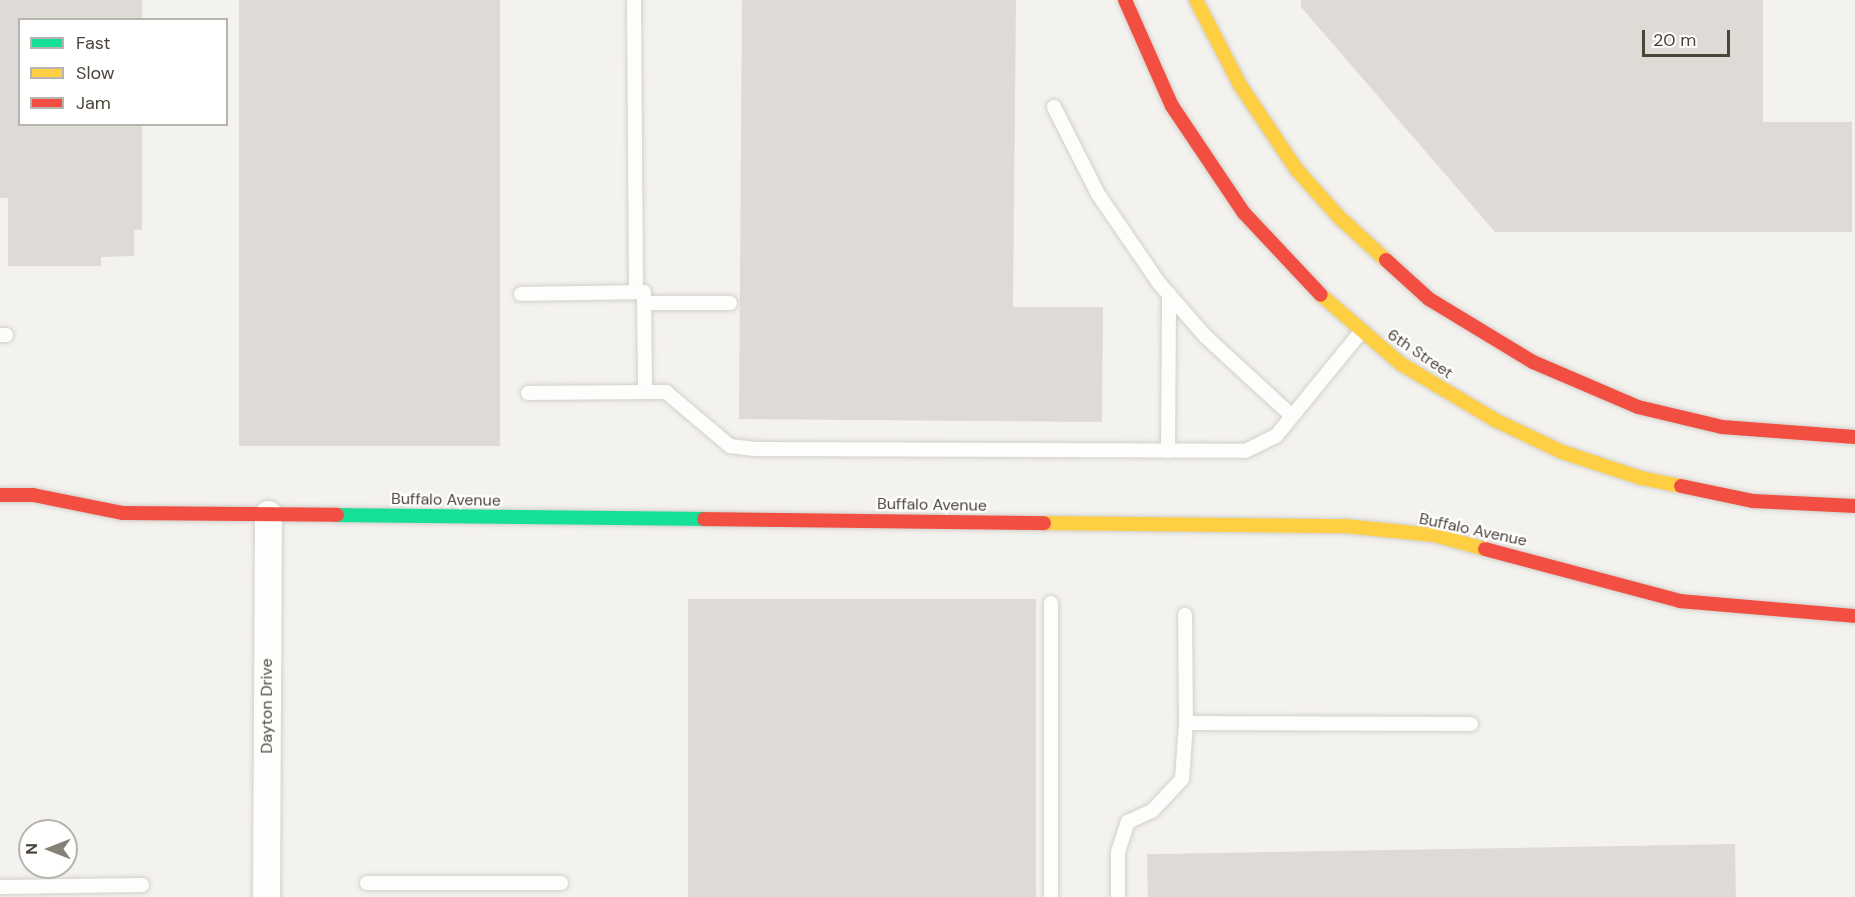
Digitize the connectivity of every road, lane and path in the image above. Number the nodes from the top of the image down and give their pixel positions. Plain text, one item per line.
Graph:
1 (634, 0) edge
2 (1125, 0) edge
3 (1196, 0) edge
4 (1054, 107) dead end
5 (521, 294) dead end
6 (1169, 294) junction
7 (640, 298) junction
8 (730, 303) dead end
9 (1360, 333) junction
10 (528, 393) dead end
11 (645, 393) junction
12 (1292, 416) junction
13 (1855, 437) edge
14 (1168, 451) junction
15 (0, 495) edge
16 (1855, 506) edge
17 (268, 514) junction
18 (1051, 603) dead end
19 (1185, 615) dead end
20 (1855, 616) edge
21 (1186, 723) junction
22 (1471, 724) dead end
23 (367, 884) dead end
24 (561, 884) dead end
25 (142, 885) dead end
26 (0, 887) edge
27 (266, 897) edge
28 (1051, 897) edge
29 (1118, 897) edge

1 - 7 lane
2 - 9 street, 6th Street
3 - 13 street
4 - 6 lane
5 - 7 lane
6 - 12 lane
6 - 14 lane
7 - 8 lane
7 - 11 lane
9 - 12 lane
9 - 16 street, 6th Street
10 - 11 lane
11 - 14 lane
12 - 14 lane
15 - 17 street, Buffalo Avenue
17 - 20 street, Buffalo Avenue
17 - 27 street, Dayton Drive
18 - 28 lane
19 - 21 lane
21 - 22 lane
21 - 29 lane
23 - 24 lane
25 - 26 lane

